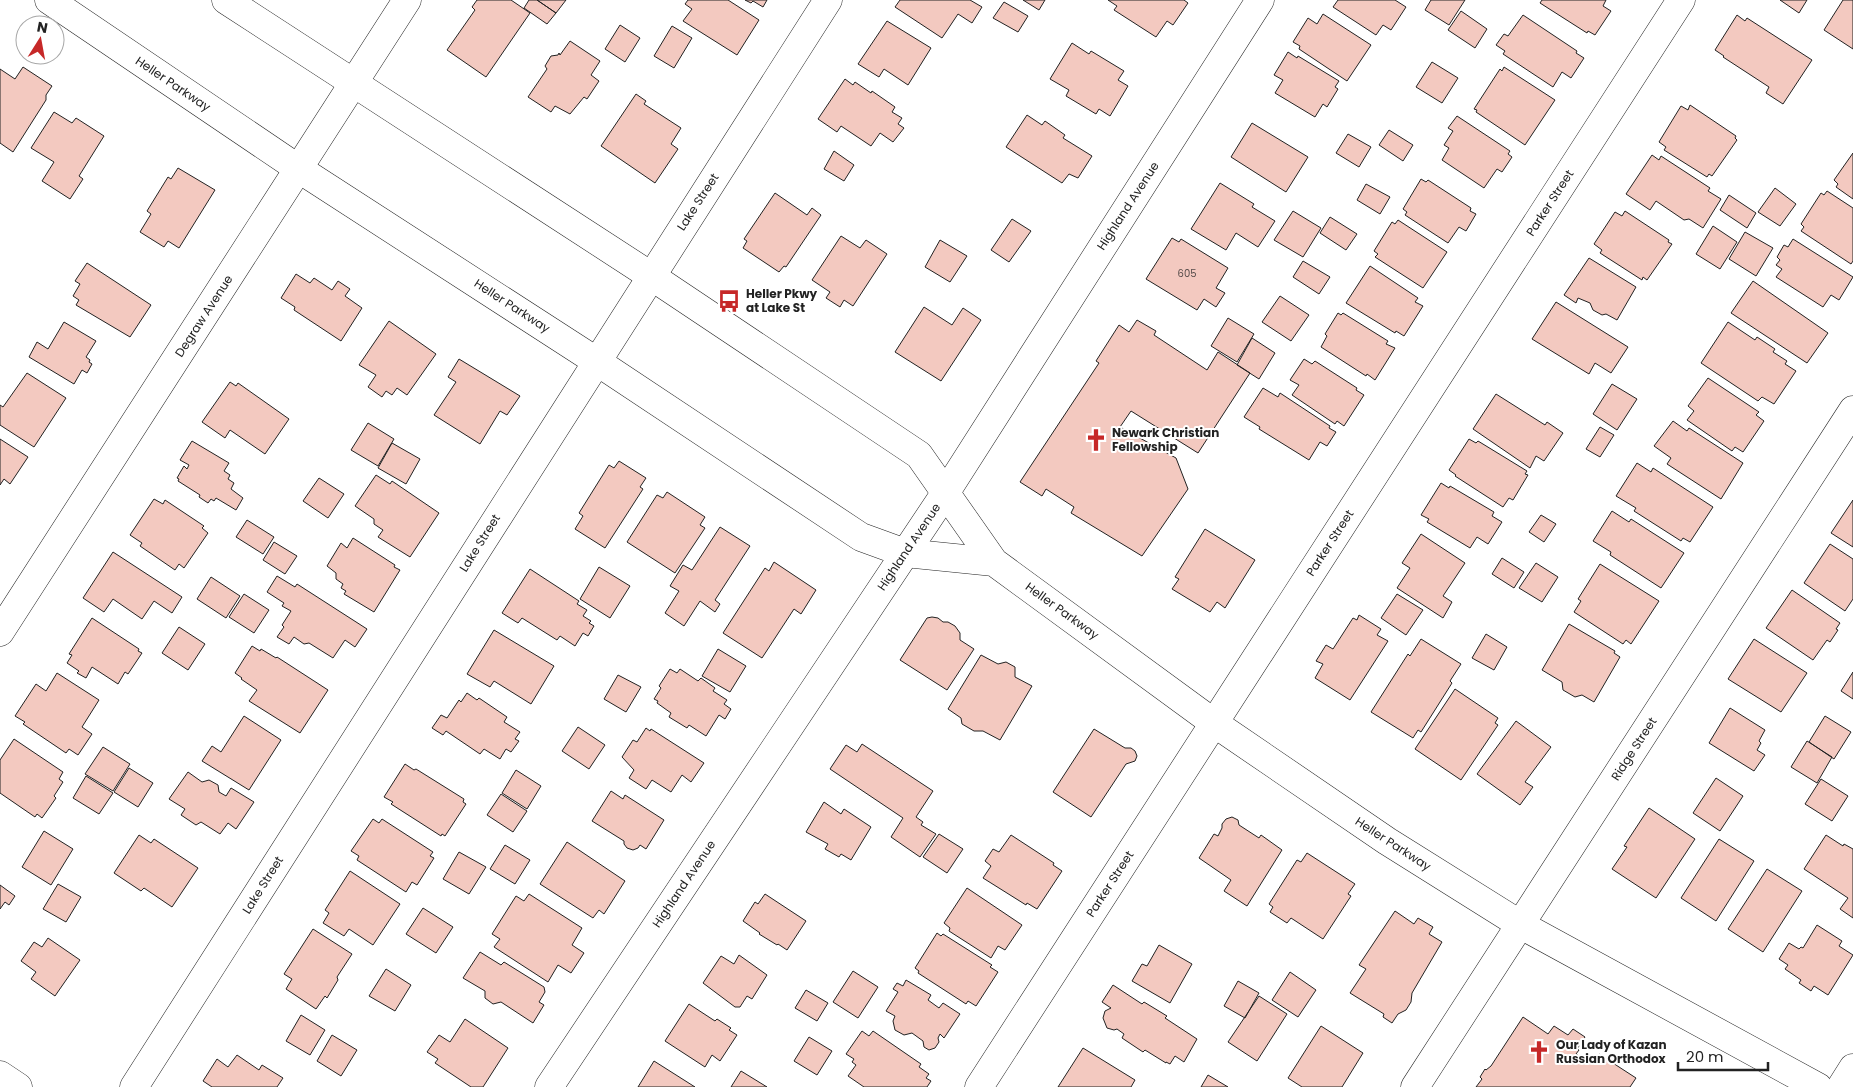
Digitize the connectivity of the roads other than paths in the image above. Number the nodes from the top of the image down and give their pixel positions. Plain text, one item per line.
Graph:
1 (49, 0) edge
2 (226, 0) edge
3 (407, 0) edge
4 (828, 0) edge
5 (1260, 0) edge
6 (1681, 0) edge
7 (355, 82) junction
8 (299, 168) junction
9 (651, 276) junction
10 (596, 361) junction
11 (1853, 410) edge
12 (946, 492) junction
13 (905, 553) junction
14 (994, 562) junction
15 (0, 632) edge
16 (1214, 723) junction
17 (1521, 924) junction
18 (1853, 1068) edge
19 (0, 1075) edge
20 (18, 1087) edge
21 (134, 1087) edge
22 (549, 1087) edge
23 (979, 1087) edge
24 (1415, 1087) edge
25 (1818, 1087) edge
26 (1841, 1087) edge

1 - 8 street, Heller Parkway
2 - 7 street, Heller Parkway
3 - 7 street, Degraw Avenue
4 - 9 street, Lake Street
5 - 12 street, Highland Avenue
6 - 16 street, Parker Street
7 - 8 street, Degraw Avenue
7 - 9 street, Heller Parkway
8 - 10 street, Heller Parkway
8 - 15 street, Degraw Avenue
9 - 10 street, Lake Street
9 - 12 street, Heller Parkway
10 - 13 street, Heller Parkway
10 - 21 street, Lake Street
11 - 17 street, Ridge Street
12 - 13 street, Highland Avenue
12 - 14 street, Heller Parkway
13 - 14 street, Heller Parkway
13 - 22 street, Highland Avenue
14 - 16 street, Heller Parkway
16 - 17 street, Heller Parkway
16 - 23 street, Parker Street
17 - 24 street, Ridge Street
17 - 25 street, Heller Parkway
18 - 26 street
19 - 20 street

